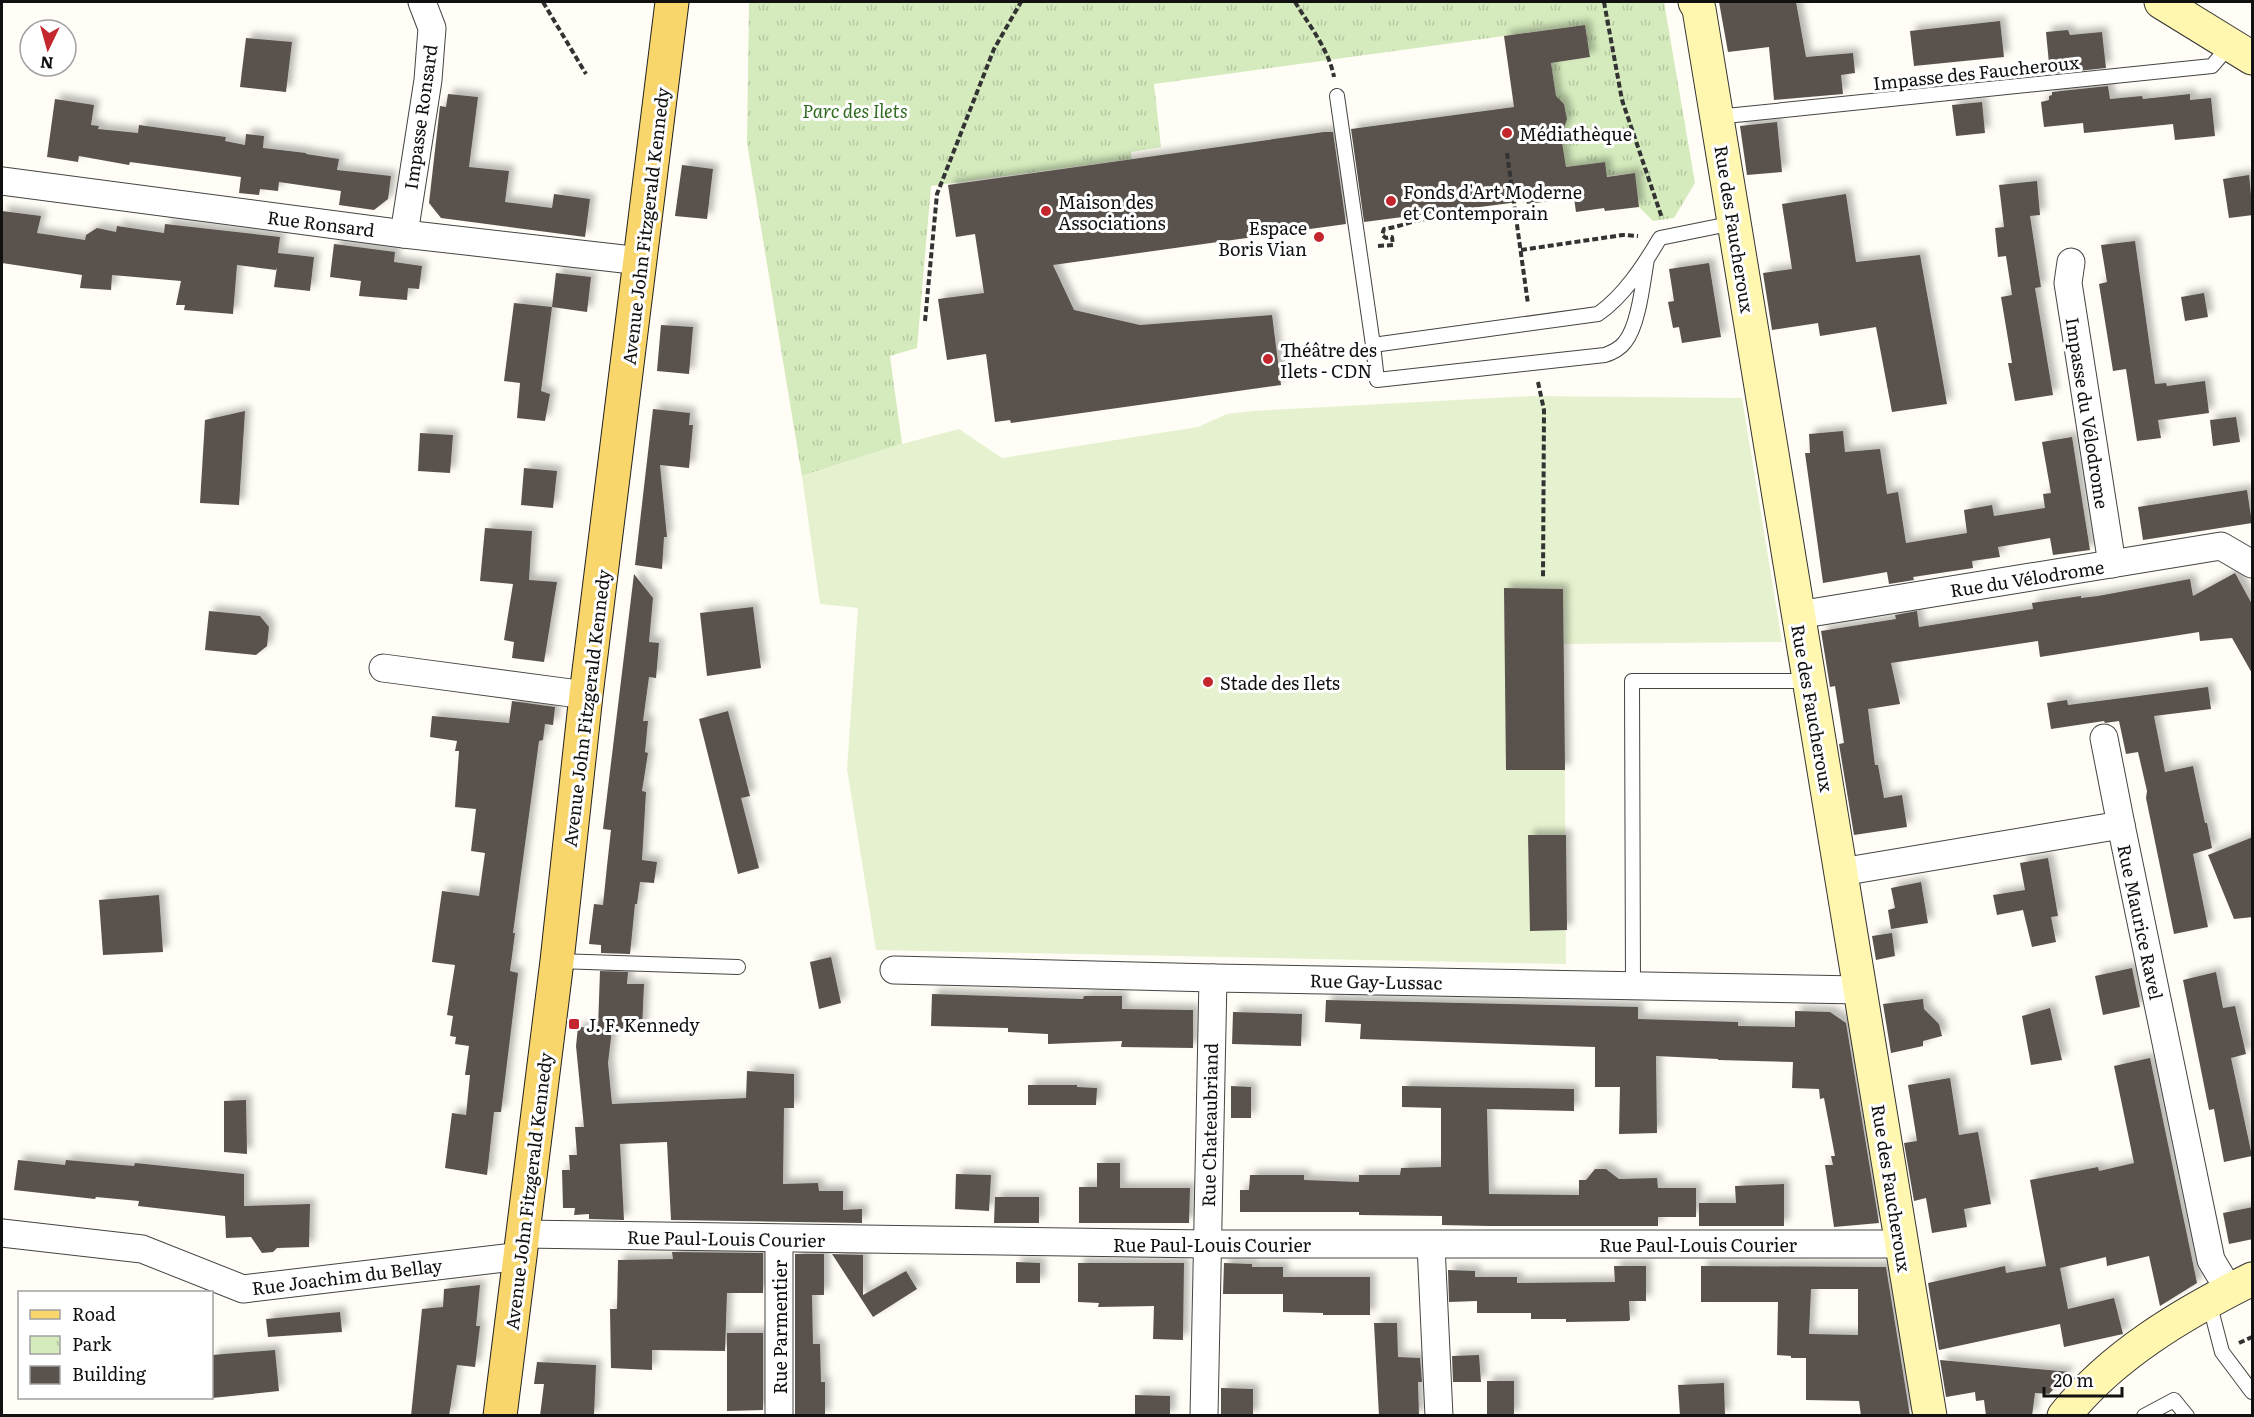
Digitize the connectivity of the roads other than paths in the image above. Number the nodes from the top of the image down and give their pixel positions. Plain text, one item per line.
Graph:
1 (422, 2) edge
2 (672, 2) edge
3 (1695, 2) edge
4 (2161, 2) edge
5 (2242, 51) edge
6 (1337, 96) road end
7 (1716, 117) junction
8 (2, 181) edge
9 (1734, 223) junction
10 (404, 234) junction
11 (1647, 259) junction
12 (641, 261) junction
13 (2071, 262) dead end
14 (1373, 345) junction
15 (2112, 564) junction
16 (2253, 564) edge
17 (1797, 615) junction
18 (383, 668) dead end
19 (1809, 681) junction
20 (586, 695) junction
21 (2104, 738) dead end
22 (2121, 825) junction
23 (1841, 872) junction
24 (557, 961) junction
25 (738, 967) dead end
26 (894, 970) dead end
27 (1212, 978) junction
28 (1633, 985) junction
29 (1859, 990) junction
30 (2, 1233) edge
31 (779, 1239) junction
32 (1206, 1244) junction
33 (1901, 1244) junction
34 (522, 1245) junction
35 (1431, 1245) junction
36 (2230, 1290) edge
37 (2253, 1392) edge
38 (500, 1416) edge
39 (779, 1416) edge
40 (1204, 1416) edge
41 (1439, 1416) edge
42 (1930, 1416) edge
43 (2064, 1416) edge
44 (2144, 1416) edge
45 (2187, 1416) edge

1 - 10 street, Impasse Ronsard
2 - 12 main road, Avenue John Fitzgerald Kennedy
3 - 7 street, Rue des Faucheroux
4 - 5 street
5 - 7 lane, Impasse des Faucheroux
6 - 14 lane
7 - 9 street, Rue des Faucheroux
8 - 10 street, Rue Ronsard
9 - 11 lane
9 - 17 street, Rue des Faucheroux
10 - 12 street, Rue Ronsard
11 - 14 lane
11 - 14 lane
12 - 20 main road, Avenue John Fitzgerald Kennedy
13 - 15 street, Impasse du Vélodrome
15 - 16 street, Rue du Vélodrome
15 - 17 street, Rue du Vélodrome
17 - 19 street, Rue des Faucheroux
18 - 20 street
19 - 23 street, Rue des Faucheroux
19 - 28 lane
20 - 24 main road, Avenue John Fitzgerald Kennedy
21 - 22 street
22 - 23 street, Rue Maurice Ravel
22 - 36 street, Rue Maurice Ravel
23 - 29 street, Rue des Faucheroux
24 - 25 lane
24 - 34 main road, Avenue John Fitzgerald Kennedy
26 - 27 street, Rue Gay-Lussac
27 - 28 street, Rue Gay-Lussac
27 - 32 street, Rue Chateaubriand
28 - 29 street, Rue Gay-Lussac
29 - 33 street, Rue des Faucheroux
30 - 34 street, Rue Joachim du Bellay
31 - 32 street, Rue Paul-Louis Courier
31 - 34 street, Rue Paul-Louis Courier
31 - 39 street, Rue Parmentier
32 - 35 street, Rue Paul-Louis Courier
32 - 40 street, Rue Chateaubriand
33 - 35 street, Rue Paul-Louis Courier
33 - 42 street, Rue des Faucheroux
34 - 38 main road, Avenue John Fitzgerald Kennedy
35 - 41 street
36 - 37 lane
36 - 43 street
44 - 45 lane

